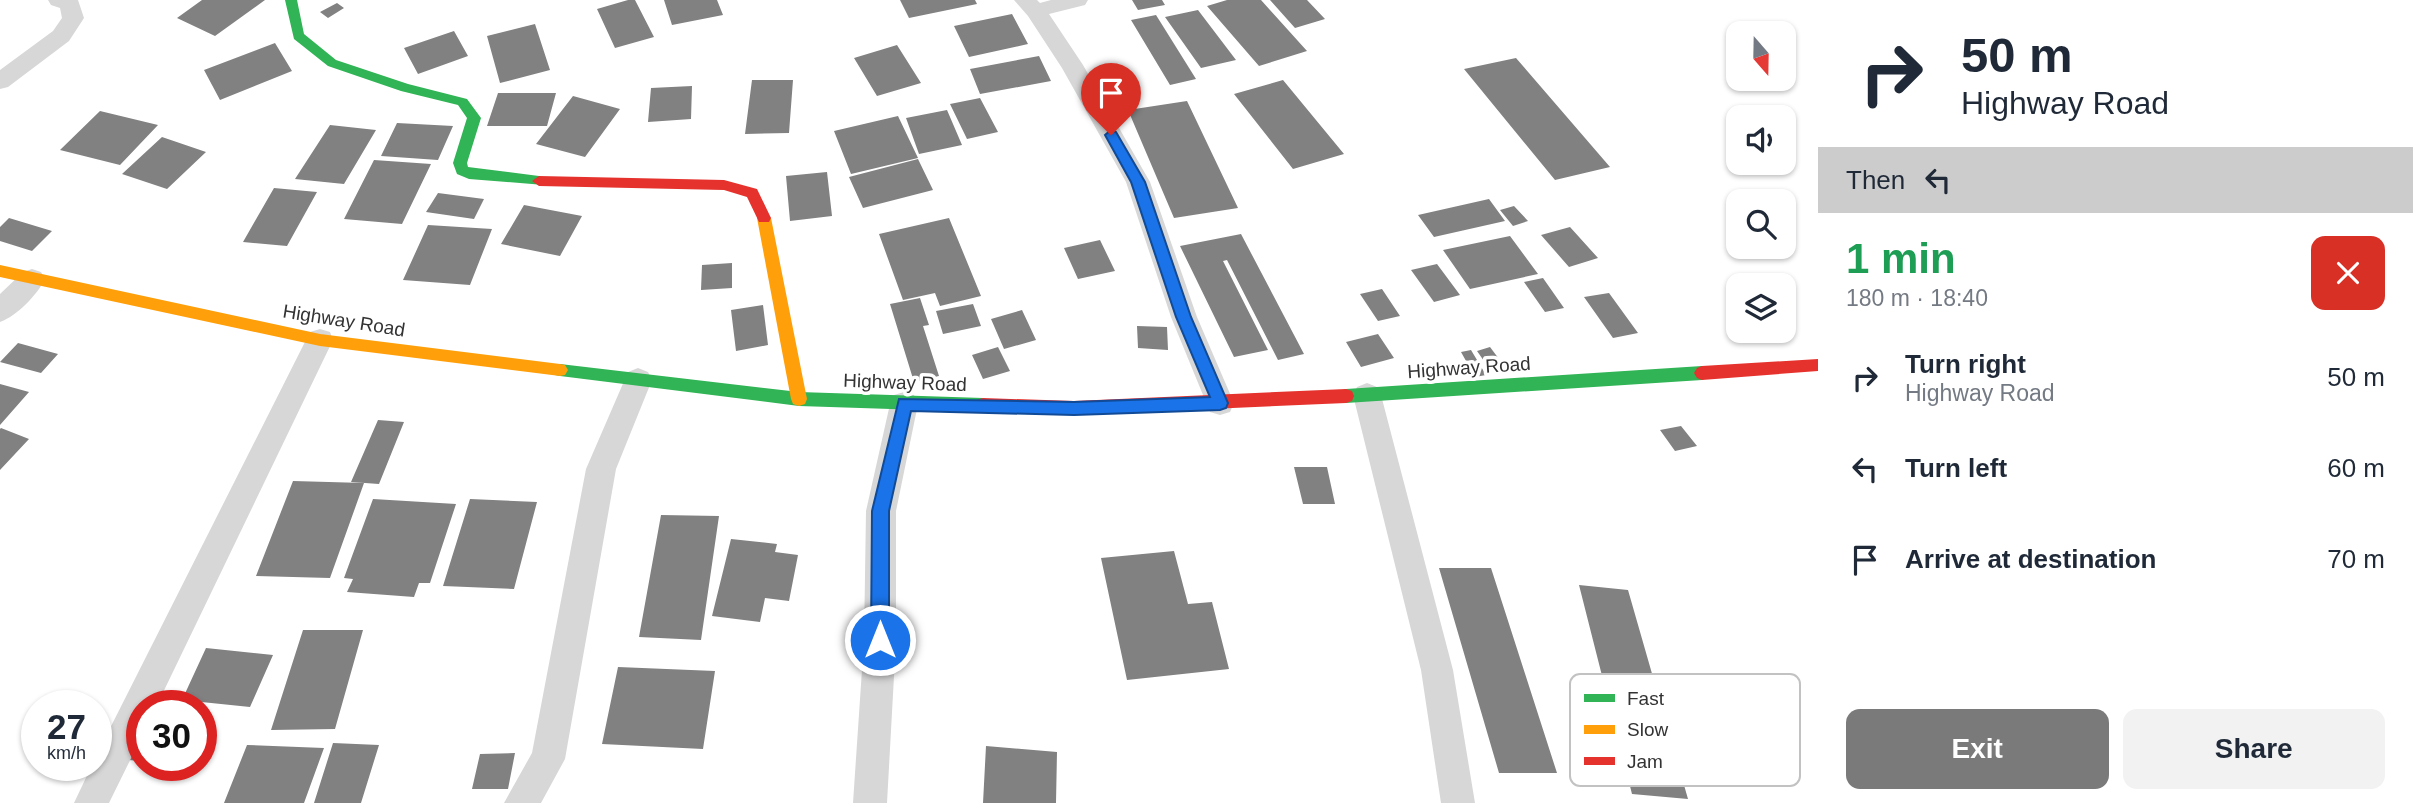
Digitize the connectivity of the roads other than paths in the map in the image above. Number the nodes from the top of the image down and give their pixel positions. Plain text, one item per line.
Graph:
1 (59, 0) edge
2 (291, 0) edge
3 (1077, 0) edge
4 (1031, 6) edge
5 (0, 81) edge
6 (0, 271) edge
7 (32, 279) junction
8 (0, 311) edge
9 (320, 340) junction
10 (1818, 365) edge
11 (638, 380) junction
12 (1367, 395) junction
13 (799, 399) junction
14 (1220, 403) junction
15 (904, 404) junction
16 (91, 803) edge
17 (521, 803) edge
18 (870, 803) edge
19 (1458, 803) edge

1 - 5 street
2 - 13 street
3 - 4 street
4 - 14 street
6 - 7 street, Highway Road
7 - 8 street
7 - 9 street, Highway Road
9 - 11 street, Highway Road
9 - 16 street
10 - 12 street, Highway Road
11 - 13 street, Highway Road
11 - 17 street
12 - 14 street, Highway Road
12 - 19 street
13 - 15 street, Highway Road
14 - 15 street, Highway Road
15 - 18 street

